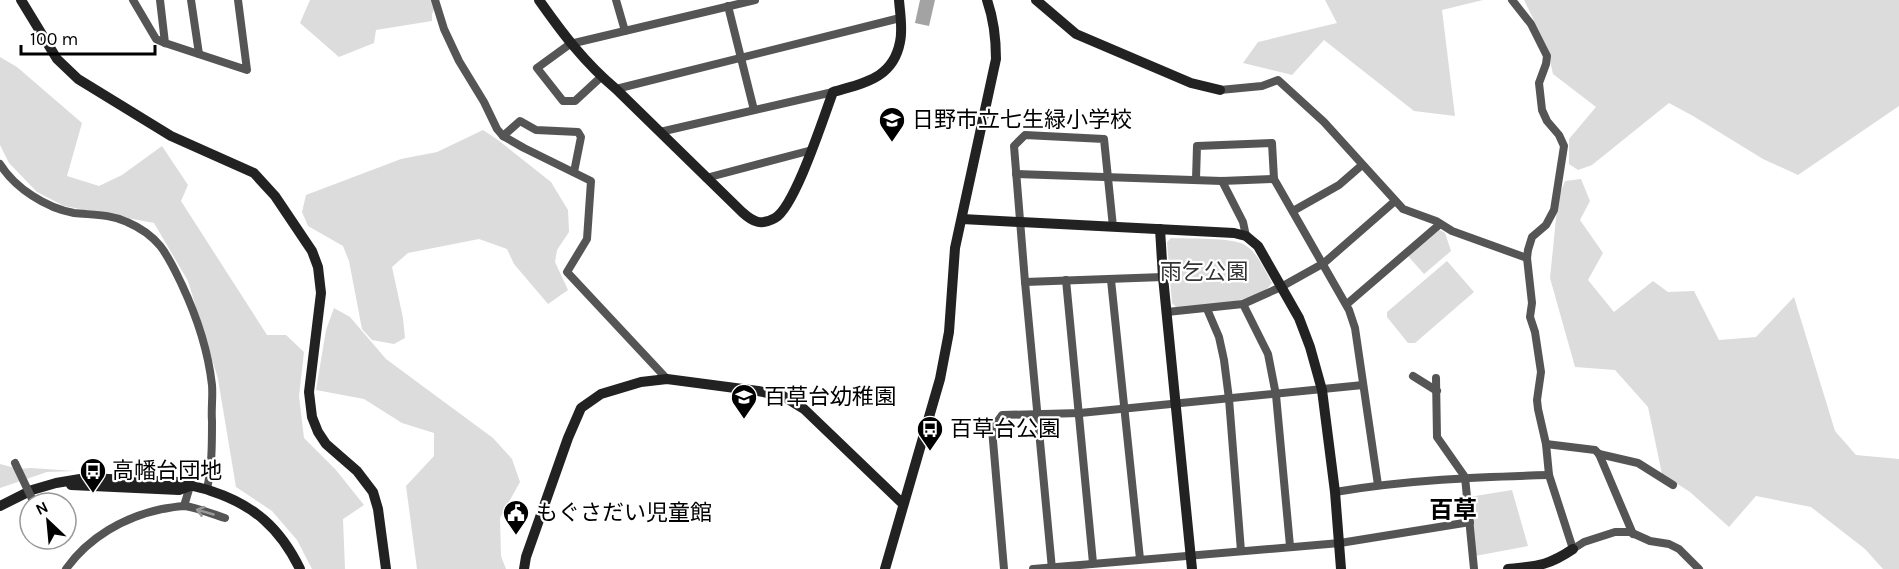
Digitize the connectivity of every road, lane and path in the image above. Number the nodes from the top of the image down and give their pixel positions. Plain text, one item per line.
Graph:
1 (21, 0) edge
2 (133, 0) edge
3 (160, 0) edge
4 (191, 0) edge
5 (238, 0) edge
6 (435, 0) edge
7 (539, 0) edge
8 (616, 0) edge
9 (755, 0) edge
10 (899, 0) edge
11 (987, 0) edge
12 (1036, 0) edge
13 (1512, 0) edge
14 (728, 6) junction
15 (900, 18) junction
16 (625, 31) junction
17 (165, 43) junction
18 (570, 44) junction
19 (199, 54) junction
20 (741, 58) junction
21 (601, 77) junction
22 (616, 89) junction
23 (1220, 90) joint
24 (833, 92) junction
25 (754, 110) junction
26 (660, 132) junction
27 (503, 136) junction
28 (812, 150) junction
29 (0, 164) edge
30 (1362, 165) junction
31 (574, 172) junction
32 (1016, 174) junction
33 (1108, 177) junction
34 (706, 178) junction
35 (1196, 179) junction
36 (1274, 179) junction
37 (1222, 181) junction
38 (1395, 201) junction
39 (1293, 211) junction
40 (962, 219) junction
41 (1020, 222) junction
42 (1440, 224) junction
43 (1113, 227) junction
44 (1160, 229) junction
45 (1246, 236) junction
46 (1527, 258) junction
47 (1324, 263) junction
48 (1163, 277) junction
49 (1066, 280) junction
50 (1111, 280) junction
51 (1025, 282) junction
52 (1281, 287) junction
53 (1243, 304) junction
54 (1347, 304) junction
55 (1207, 309) junction
56 (1167, 312) junction
57 (1413, 376) dead end
58 (1436, 378) dead end
59 (667, 379) junction
60 (1363, 385) junction
61 (1322, 390) junction
62 (1437, 392) junction
63 (1276, 395) junction
64 (1229, 399) junction
65 (1176, 405) junction
66 (1123, 409) junction
67 (1080, 413) junction
68 (1037, 414) junction
69 (1546, 444) junction
70 (1599, 454) junction
71 (15, 463) dead end
72 (1549, 475) junction
73 (1465, 477) junction
74 (1378, 485) junction
75 (1673, 485) dead end
76 (190, 486) junction
77 (207, 489) junction
78 (28, 491) edge
79 (1335, 492) junction
80 (903, 504) junction
81 (0, 506) edge
82 (184, 506) junction
83 (225, 518) dead end
84 (1470, 522) junction
85 (1633, 534) junction
86 (1340, 543) junction
87 (1290, 546) junction
88 (1573, 549) junction
89 (1241, 551) junction
90 (1191, 555) junction
91 (1140, 559) junction
92 (1093, 563) junction
93 (1052, 568) edge
94 (66, 569) edge
95 (300, 569) edge
96 (386, 569) edge
97 (524, 569) edge
98 (885, 569) edge
99 (1004, 569) edge
100 (1033, 569) edge
101 (1192, 569) edge
102 (1341, 569) edge
103 (1474, 569) edge
104 (1508, 569) edge
105 (1699, 569) edge

1 - 96 street
2 - 17 street
3 - 17 street
4 - 19 street
5 - 19 street
6 - 27 street
7 - 18 street
8 - 16 street
9 - 14 street
10 - 15 street
11 - 40 street
12 - 23 street
13 - 46 street
14 - 16 street
14 - 20 street
15 - 20 street
15 - 24 street
16 - 18 street
17 - 19 street
18 - 21 street
18 - 21 street
20 - 22 street
20 - 25 street
21 - 22 street
22 - 26 street
23 - 30 street
24 - 25 street
24 - 28 street
25 - 26 street
26 - 34 street
27 - 31 street
27 - 31 street
28 - 34 street
28 - 34 street
29 - 77 street
30 - 38 street
30 - 39 street
31 - 59 street
32 - 33 street
32 - 33 street
32 - 41 street
33 - 35 street
33 - 43 street
35 - 36 street
35 - 37 street
36 - 37 street
36 - 39 street
37 - 45 street
38 - 42 street
38 - 47 street
39 - 47 street
40 - 41 street
40 - 80 street
41 - 43 street
41 - 51 street
42 - 46 street
42 - 54 street
43 - 44 street
44 - 45 street
44 - 48 street
45 - 52 street
46 - 69 street
47 - 52 street
47 - 54 street
48 - 50 street
48 - 56 street
49 - 50 street
49 - 51 street
49 - 67 street
50 - 66 street
51 - 68 street
52 - 53 street
52 - 61 street
53 - 55 street
53 - 63 street
54 - 60 street
55 - 56 street
55 - 64 street
56 - 65 street
57 - 62 street
58 - 62 street
59 - 80 street
59 - 97 street
60 - 61 street
60 - 74 street
61 - 63 street
61 - 79 street
62 - 73 street
63 - 64 street
63 - 87 street
64 - 65 street
64 - 89 street
65 - 66 street
65 - 90 street
66 - 67 street
66 - 91 street
67 - 68 street
67 - 92 street
68 - 93 street
68 - 99 street
69 - 70 street
69 - 72 street
70 - 75 street
70 - 85 street
71 - 78 street, bridge
72 - 73 street
72 - 88 street
73 - 74 street
73 - 84 street
74 - 79 street
76 - 77 street
76 - 81 street
76 - 82 street
77 - 95 street
79 - 86 street
80 - 98 street
83 -> 82 street
82 - 94 street
84 - 86 street
84 - 103 street
85 - 88 street
85 - 105 street
86 - 87 street
86 - 102 street
87 - 89 street
88 - 104 street
89 - 90 street
90 - 91 street
90 - 101 street
91 - 92 street
92 - 93 street
93 - 100 street

